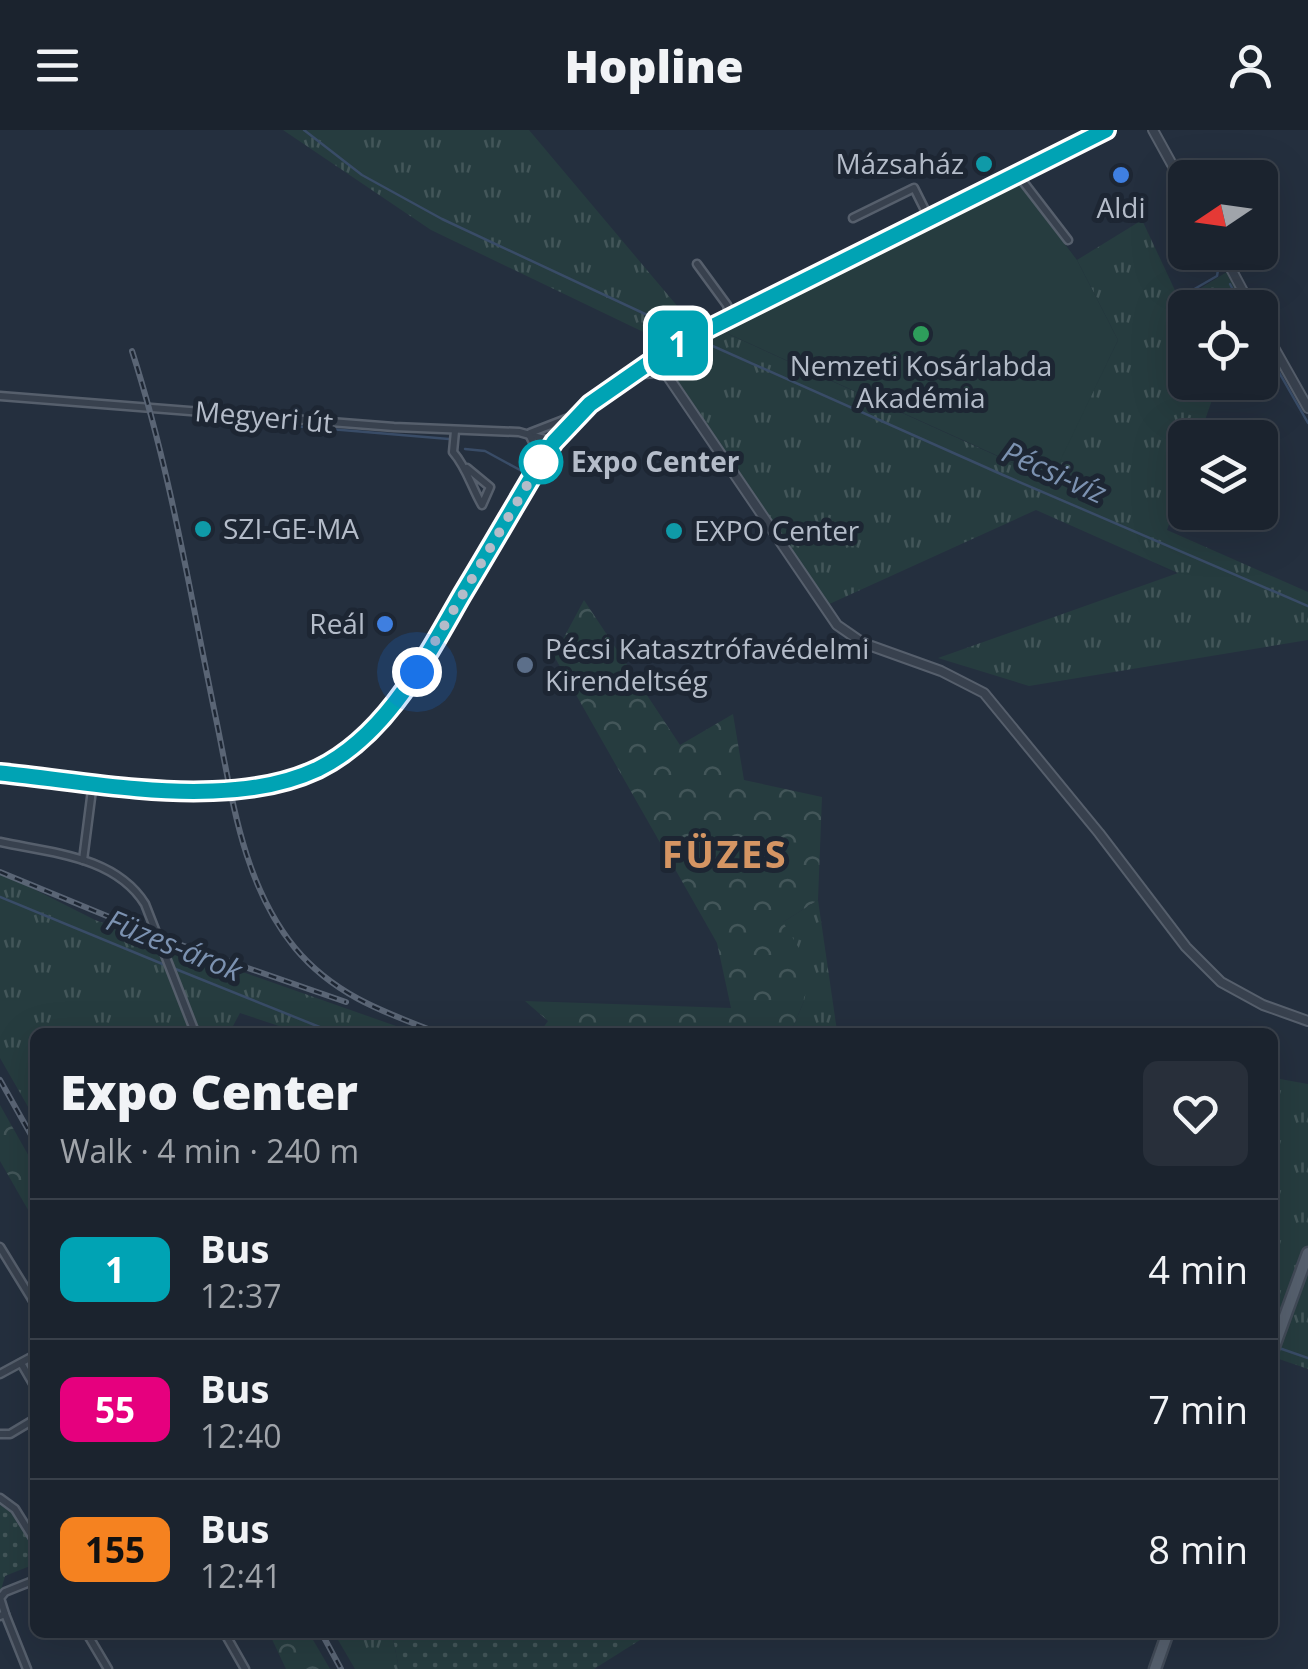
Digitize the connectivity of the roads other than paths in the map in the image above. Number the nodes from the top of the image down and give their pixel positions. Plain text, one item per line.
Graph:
1 (1106, 130) edge
2 (1142, 130) edge
3 (1156, 130) edge
4 (1161, 145) junction
5 (1169, 160) edge
6 (1018, 175) junction
7 (852, 218) dead end
8 (928, 218) junction
9 (1068, 240) dead end
10 (697, 264) dead end
11 (730, 316) junction
12 (672, 347) junction
13 (1278, 354) edge
14 (656, 359) junction
15 (665, 372) junction
16 (629, 376) junction
17 (0, 396) edge
18 (1308, 408) edge
19 (580, 414) junction
20 (455, 431) junction
21 (528, 433) junction
22 (554, 442) junction
23 (467, 468) junction
24 (536, 470) junction
25 (0, 773) edge
26 (93, 782) junction
27 (0, 842) edge
28 (83, 860) junction
29 (1308, 1021) edge
30 (193, 1028) edge
31 (1, 1250) edge
32 (1308, 1253) edge
33 (30, 1296) edge
34 (1278, 1337) edge
35 (30, 1358) edge
36 (21, 1363) junction
37 (0, 1374) edge
38 (30, 1378) edge
39 (30, 1421) edge
40 (0, 1434) edge
41 (0, 1498) edge
42 (30, 1526) edge
43 (30, 1582) edge
44 (2, 1615) edge
45 (90, 1638) edge
46 (228, 1638) edge
47 (1166, 1638) edge
48 (27, 1669) edge
49 (108, 1669) edge
50 (246, 1669) edge
51 (1154, 1669) edge

1 - 6 street, Megyeri út
2 - 4 street
3 - 4 street
4 - 5 street
6 - 8 street, Megyeri út
6 - 9 street
7 - 8 street
8 - 11 street, Megyeri út
10 - 11 street
11 - 12 street, Megyeri út
12 - 14 street, Megyeri út
12 - 15 street
13 - 18 street
14 - 15 street
14 - 16 street, Megyeri út
15 - 16 street
15 - 29 street
16 - 19 street, Megyeri út
17 - 20 street, Megyeri út
19 - 21 street, Megyeri út
19 - 22 street, Megyeri út
20 - 21 street, Megyeri út
20 - 23 street
21 - 22 street, Megyeri út
21 - 24 street
22 - 24 street
23 - 23 street
24 - 26 street, bridge
25 - 26 street
26 - 28 street
27 - 28 street
28 - 30 street
31 - 33 street
32 - 34 main road
35 - 36 street
36 - 37 street
36 - 38 street
39 - 40 street
41 - 42 street
43 - 44 street
44 - 48 street
45 - 49 street
46 - 50 street
47 - 51 main road

